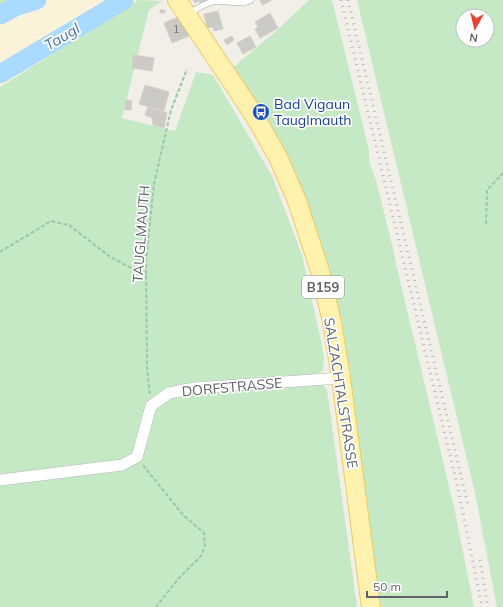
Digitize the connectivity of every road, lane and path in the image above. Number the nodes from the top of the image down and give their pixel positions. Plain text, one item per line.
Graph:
1 (251, 0) edge
2 (182, 7) edge
3 (187, 69) dead end
4 (503, 173) edge
5 (486, 224) dead end
6 (0, 252) edge
7 (146, 276) junction
8 (341, 378) junction
9 (151, 406) junction
10 (137, 457) junction
11 (0, 480) edge
12 (156, 607) edge
13 (371, 607) edge

1 - 2 lane
2 - 8 main road, SALZACHTALSTRASSE / B159
3 - 7 path, TAUGLMAUTH
4 - 5 path
6 - 7 path
7 - 9 path, TAUGLMAUTH
8 - 9 street, DORFSTRASSE
8 - 13 main road, SALZACHTALSTRASSE / B159
9 - 10 street
10 - 11 street
10 - 12 path

